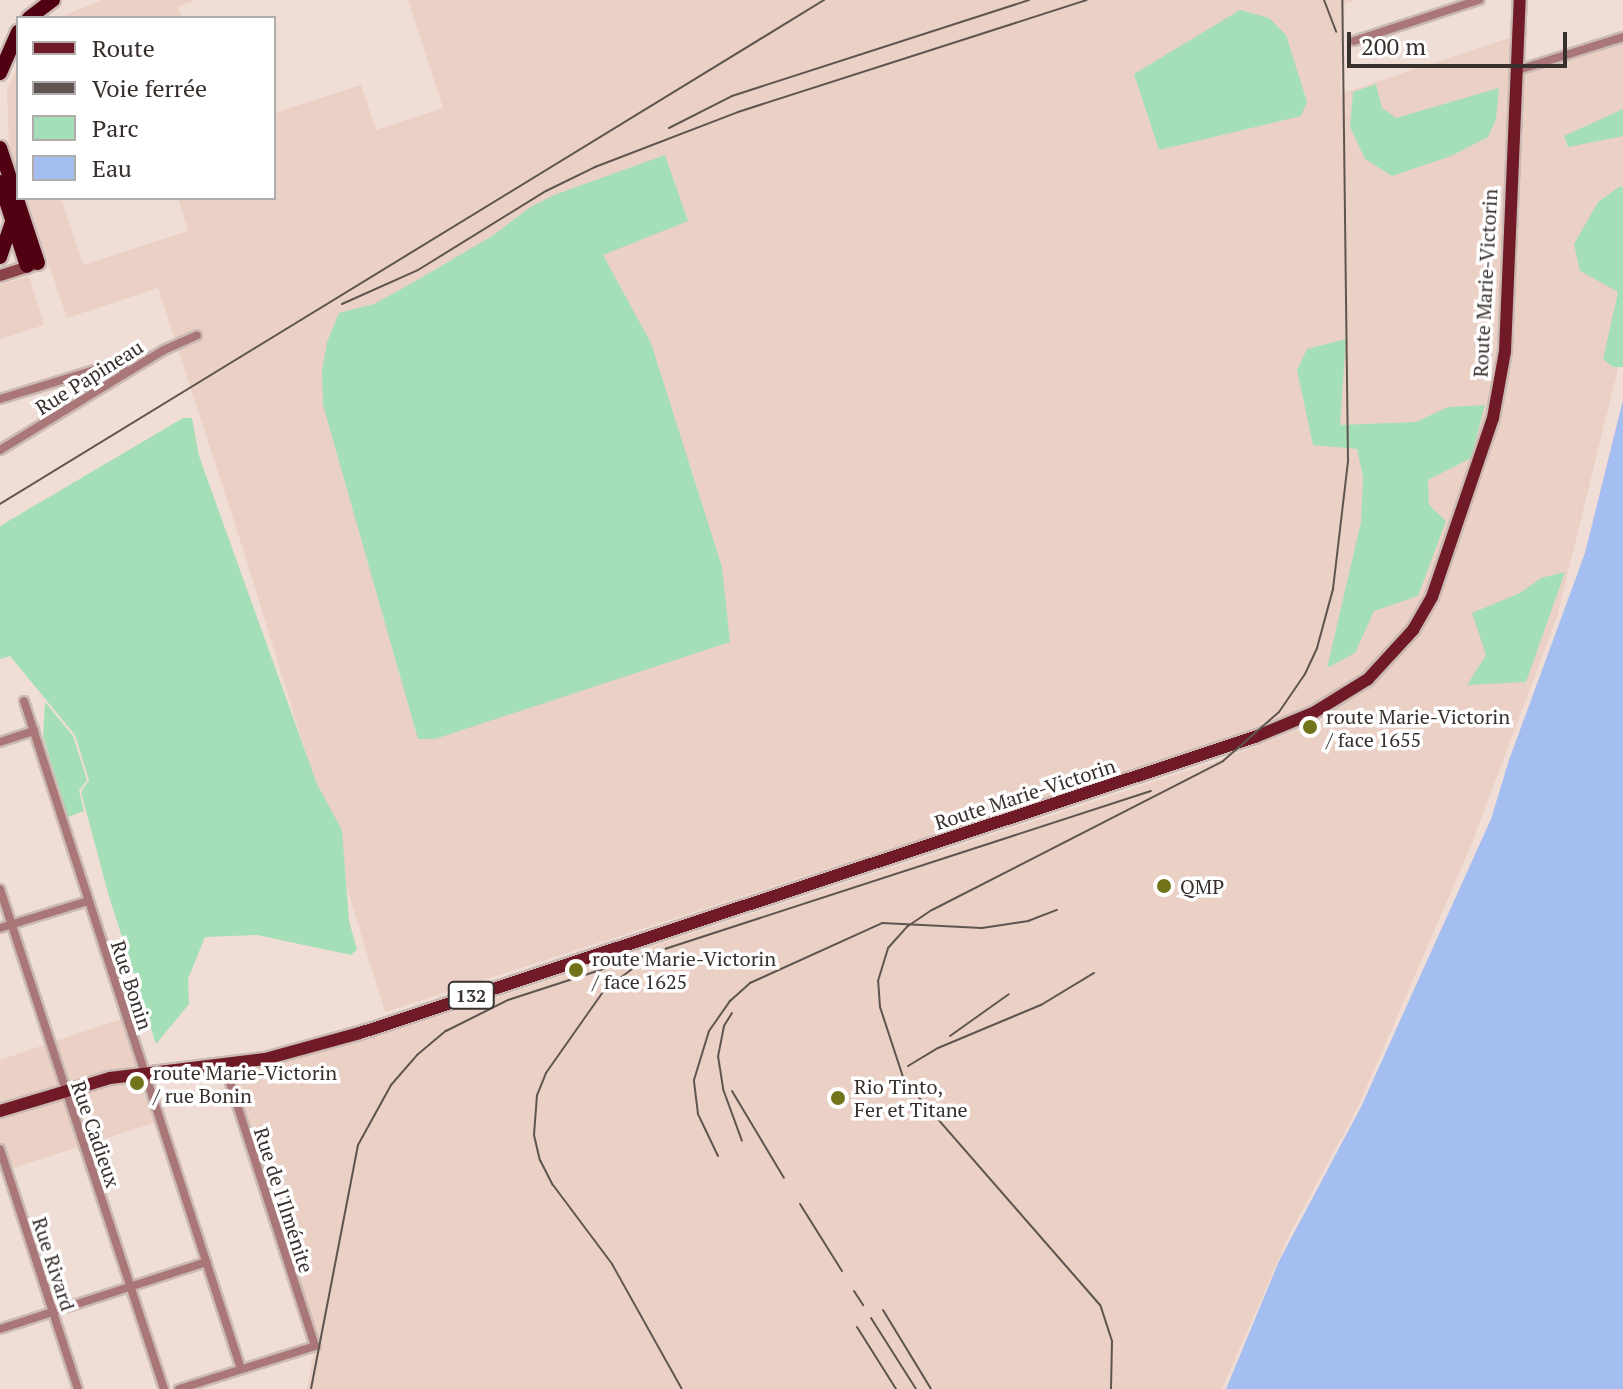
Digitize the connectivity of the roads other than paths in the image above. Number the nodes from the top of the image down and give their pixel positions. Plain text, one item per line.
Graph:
1 (53, 0) edge
2 (1479, 0) edge
3 (1520, 0) edge
4 (32, 16) edge
5 (16, 37) edge
6 (1623, 37) edge
7 (1354, 41) dead end
8 (1518, 70) junction
9 (0, 73) edge
10 (0, 148) edge
11 (0, 182) edge
12 (12, 222) junction
13 (0, 257) edge
14 (32, 265) junction
15 (0, 275) edge
16 (197, 335) dead end
17 (127, 372) junction
18 (0, 399) edge
19 (0, 450) edge
20 (24, 701) dead end
21 (34, 731) junction
22 (0, 742) edge
23 (0, 889) edge
24 (88, 901) junction
25 (12, 924) junction
26 (0, 928) edge
27 (224, 1065) junction
28 (144, 1073) junction
29 (65, 1091) junction
30 (0, 1111) edge
31 (0, 1149) edge
32 (206, 1262) junction
33 (130, 1286) junction
34 (53, 1312) junction
35 (0, 1329) edge
36 (241, 1369) junction
37 (211, 1378) junction
38 (78, 1389) edge
39 (164, 1389) edge
40 (179, 1389) edge
41 (214, 1389) edge

1 - 4 highway
2 - 7 street
3 - 8 main road, Route Marie-Victorin / 132
5 - 9 highway
6 - 8 street
8 - 27 main road, Route Marie-Victorin / 132
10 - 14 highway
11 - 12 highway
12 - 13 highway
12 - 14 highway
14 - 15 street
16 - 17 street, Rue Papineau
17 - 18 street
17 - 19 street, Rue Papineau
20 - 21 street, Rue Bonin
21 - 22 street
21 - 24 street, Rue Bonin
23 - 25 street, Rue Cadieux
24 - 25 street
24 - 28 street, Rue Bonin
25 - 26 street
25 - 29 street, Rue Cadieux
27 - 28 main road, Route Marie-Victorin / 132
27 - 36 street, Rue de l'Ilménite
28 - 29 main road, Route Marie-Victorin / 132
28 - 32 street, Rue Bonin
29 - 30 main road, Route Marie-Victorin / 132
29 - 33 street, Rue Cadieux
31 - 34 street, Rue Rivard
32 - 33 street
32 - 36 street, Rue Bonin
33 - 34 street
33 - 39 street, Rue Cadieux
34 - 35 street
34 - 38 street, Rue Rivard
36 - 37 street
37 - 40 street
37 - 41 street

